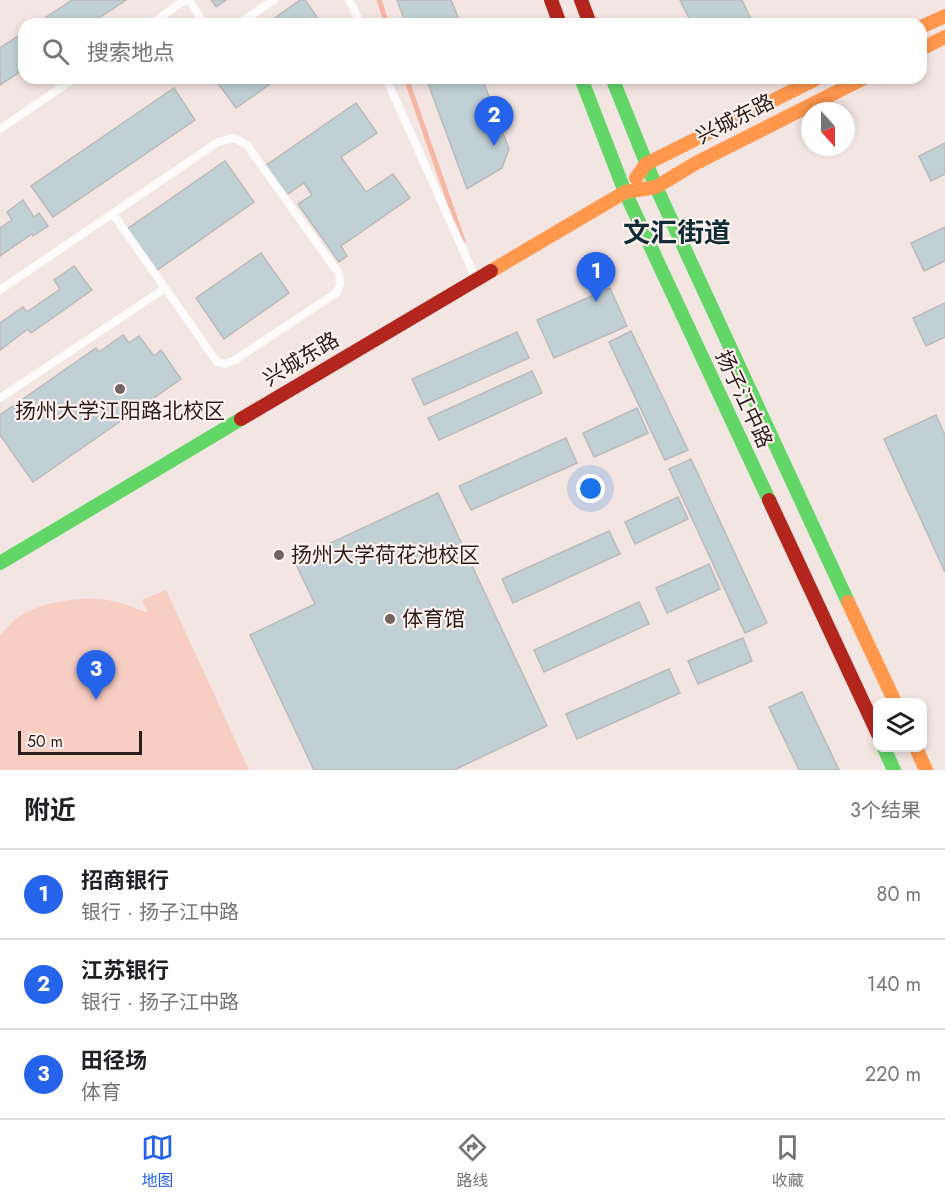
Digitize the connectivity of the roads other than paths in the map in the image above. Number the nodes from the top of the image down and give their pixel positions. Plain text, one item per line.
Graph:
1 (187, 0) edge
2 (274, 0) edge
3 (349, 0) edge
4 (551, 0) edge
5 (581, 0) edge
6 (945, 16) edge
7 (160, 18) edge
8 (200, 18) edge
9 (247, 18) edge
10 (358, 18) edge
11 (558, 18) edge
12 (588, 18) edge
13 (927, 24) edge
14 (945, 37) edge
15 (927, 46) edge
16 (67, 84) edge
17 (389, 84) edge
18 (583, 84) edge
19 (614, 84) edge
20 (806, 84) edge
21 (852, 84) edge
22 (0, 129) edge
23 (646, 164) junction
24 (656, 187) junction
25 (625, 192) junction
26 (113, 214) junction
27 (476, 280) junction
28 (164, 289) junction
29 (0, 290) edge
30 (0, 398) edge
31 (0, 563) edge
32 (893, 698) edge
33 (873, 723) edge
34 (886, 752) edge
35 (918, 752) edge
36 (894, 770) edge
37 (926, 770) edge

1 - 7 lane
1 - 8 lane
2 - 9 lane
3 - 10 lane
4 - 11 main road
5 - 12 main road
6 - 13 main road
14 - 15 main road
16 - 22 lane
17 - 27 lane
18 - 25 main road, 扬子江中路
19 - 23 main road, 扬子江中路
20 - 23 main road, 兴城东路
21 - 24 main road, 兴城东路
23 - 24 main road, 扬子江中路
23 - 25 main road, 兴城东路
24 - 25 main road, 兴城东路
24 - 32 main road, 扬子江中路
25 - 27 main road, 兴城东路
25 - 33 main road, 扬子江中路
26 - 28 lane
26 - 28 lane
26 - 29 lane
27 - 31 main road, 兴城东路
28 - 30 lane
34 - 36 main road
35 - 37 main road

